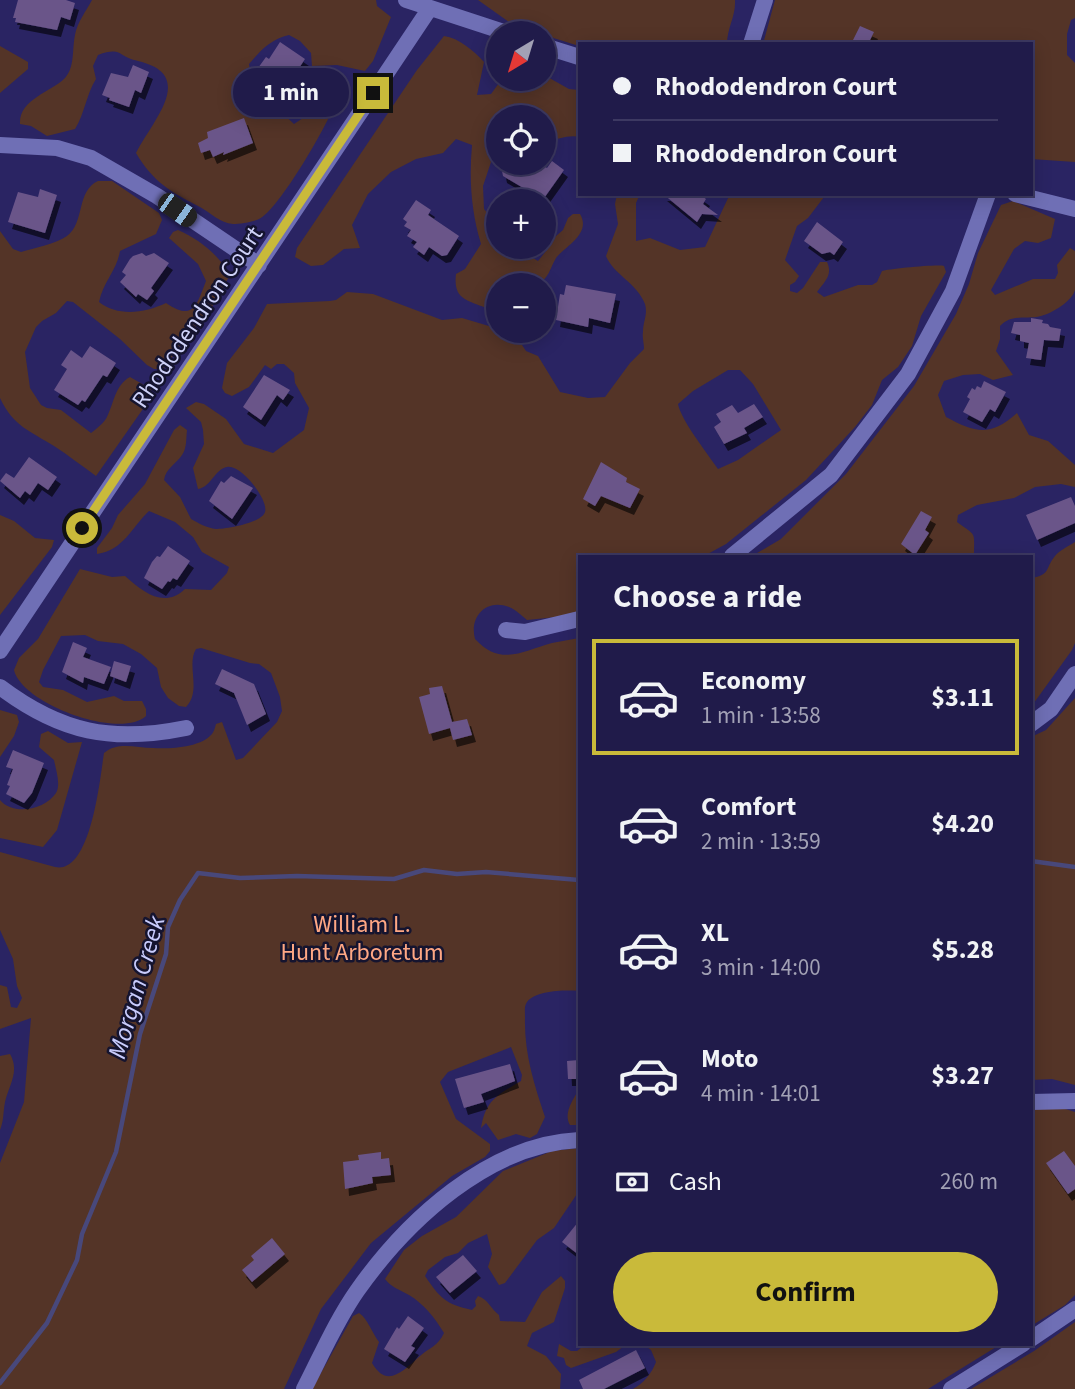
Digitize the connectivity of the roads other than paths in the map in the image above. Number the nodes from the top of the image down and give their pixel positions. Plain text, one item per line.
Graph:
1 (406, 0) edge
2 (765, 0) edge
3 (430, 8) junction
4 (486, 26) edge
5 (752, 42) edge
6 (556, 50) edge
7 (578, 57) edge
8 (0, 145) edge
9 (987, 196) edge
10 (1023, 196) edge
11 (1075, 209) edge
12 (259, 265) junction
13 (733, 555) edge
14 (578, 619) edge
15 (506, 630) dead end
16 (0, 651) edge
17 (1075, 674) edge
18 (0, 687) edge
19 (1033, 722) edge
20 (186, 728) dead end
21 (1033, 1101) edge
22 (1075, 1101) edge
23 (578, 1140) edge
24 (1075, 1309) edge
25 (1033, 1338) edge
26 (1020, 1346) edge
27 (304, 1389) edge
28 (951, 1389) edge

1 - 3 street
2 - 5 street
3 - 4 street
3 - 12 street, Rhododendron Court
6 - 7 street
8 - 12 street
9 - 13 street
10 - 11 street
12 - 16 street, Rhododendron Court
14 - 15 street
17 - 19 street
18 - 20 street
21 - 22 street
23 - 27 street
24 - 25 street
26 - 28 street

